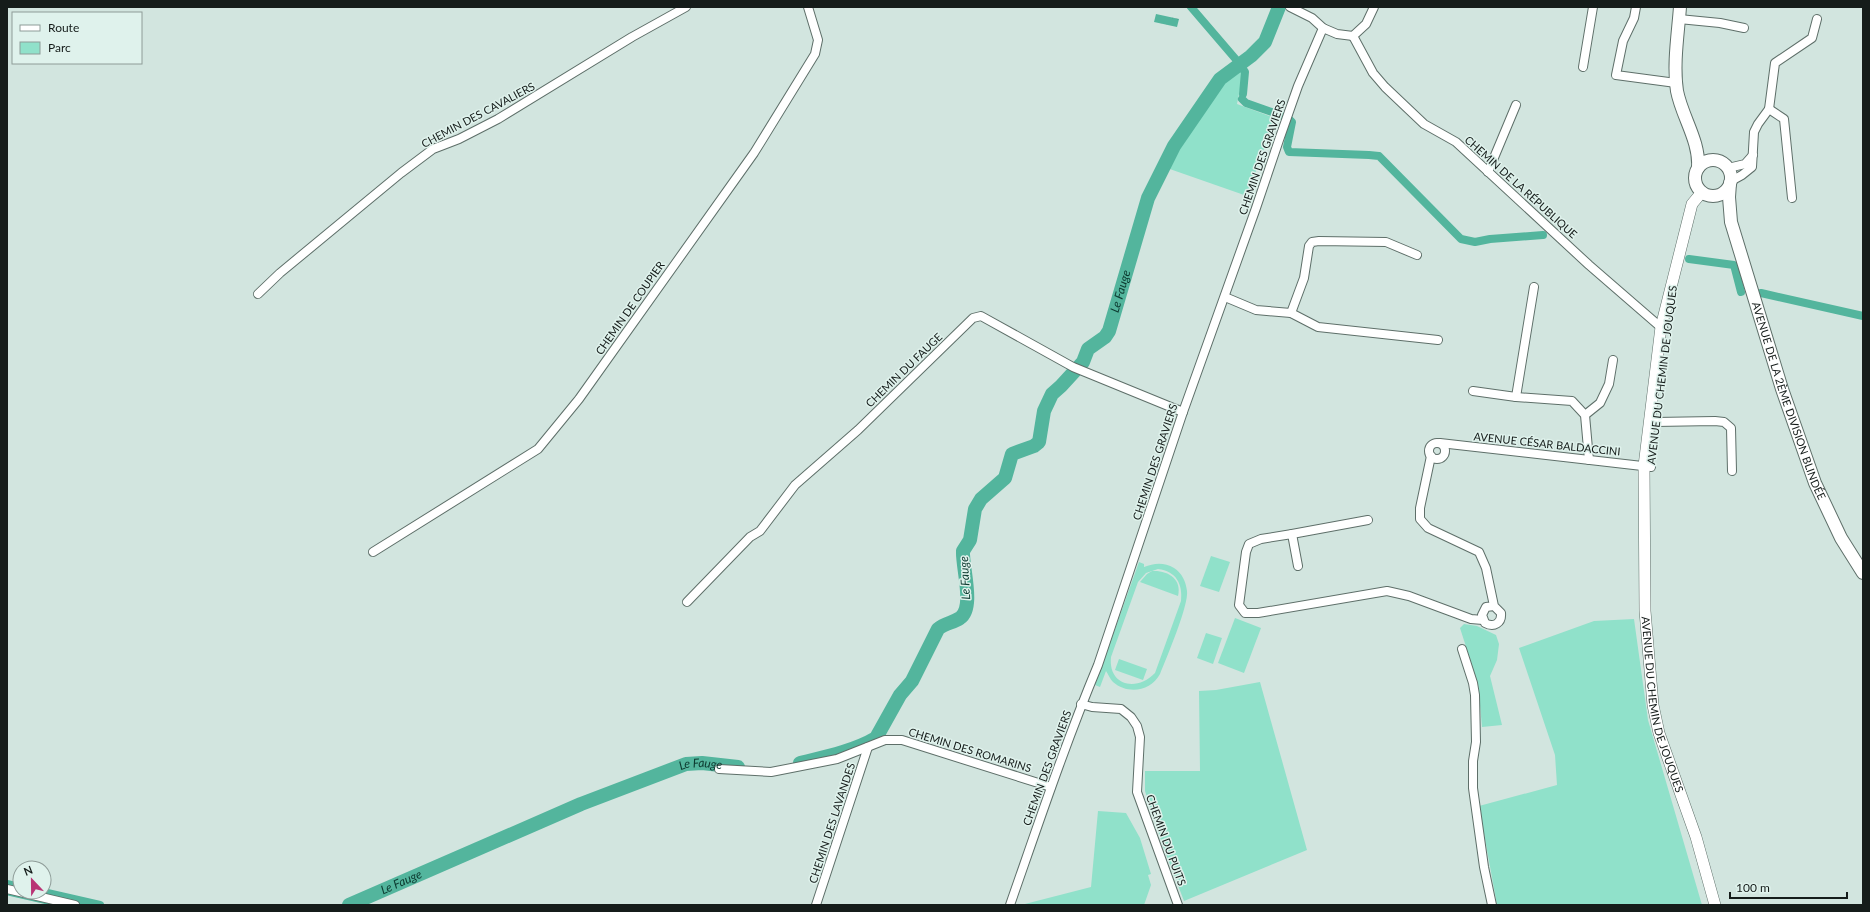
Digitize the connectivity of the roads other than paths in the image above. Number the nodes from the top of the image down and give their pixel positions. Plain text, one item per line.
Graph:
1 (686, 7) edge
2 (808, 7) edge
3 (1290, 7) edge
4 (1374, 7) edge
5 (1592, 7) edge
6 (1636, 7) edge
7 (1680, 13) edge
8 (1818, 19) dead end
9 (1323, 28) junction
10 (1744, 28) dead end
11 (1353, 36) junction
12 (1583, 67) dead end
13 (1676, 83) junction
14 (1516, 105) dead end
15 (1769, 109) junction
16 (1692, 135) junction
17 (1752, 155) junction
18 (1715, 160) junction
19 (1698, 168) junction
20 (1728, 168) junction
21 (1488, 172) junction
22 (1730, 182) junction
23 (1707, 194) junction
24 (1792, 198) dead end
25 (1731, 222) junction
26 (1417, 255) dead end
27 (1534, 287) dead end
28 (258, 294) dead end
29 (1225, 297) junction
30 (1291, 313) junction
31 (1663, 329) junction
32 (1438, 340) dead end
33 (1612, 360) dead end
34 (1473, 391) dead end
35 (1516, 397) junction
36 (1183, 412) junction
37 (1585, 415) junction
38 (1655, 422) junction
39 (1440, 443) junction
40 (1431, 456) junction
41 (1589, 460) junction
42 (1647, 466) junction
43 (1732, 471) dead end
44 (1368, 520) dead end
45 (1292, 534) junction
46 (373, 552) dead end
47 (1298, 566) dead end
48 (1863, 573) edge
49 (687, 602) dead end
50 (1494, 606) junction
51 (1483, 620) junction
52 (1462, 649) dead end
53 (1082, 704) junction
54 (868, 747) junction
55 (719, 769) dead end
56 (1051, 787) junction
57 (1702, 859) junction
58 (7, 889) edge
59 (75, 905) edge
60 (816, 905) edge
61 (1010, 905) edge
62 (1178, 905) edge
63 (1492, 905) edge
64 (1709, 905) edge
65 (1715, 905) edge

1 - 28 street, CHEMIN DES CAVALIERS
2 - 46 street, CHEMIN DE COUPIER
3 - 9 street
4 - 11 street
5 - 12 street
6 - 13 street
7 - 10 street
7 - 13 main road
8 - 15 street
9 - 11 street
9 - 29 street, CHEMIN DES GRAVIERS
11 - 21 street, CHEMIN DE LA RÉPUBLIQUE
13 - 16 main road
14 - 21 street
15 - 17 street
15 - 24 street
16 - 18 main road
16 - 19 main road
17 - 20 street
17 - 22 street
18 - 19 main road
18 - 20 main road
19 - 23 main road
20 - 22 main road
21 - 31 street, CHEMIN DE LA RÉPUBLIQUE
22 - 23 main road
22 - 25 main road
23 - 25 main road
23 - 31 main road, AVENUE DU CHEMIN DE JOUQUES
25 - 48 main road, AVENUE DE LA 2ÈME DIVISION BLINDÉE
26 - 30 street
27 - 35 street
29 - 30 street
29 - 36 street, CHEMIN DES GRAVIERS
30 - 32 street
31 - 38 main road, AVENUE DU CHEMIN DE JOUQUES
31 - 42 main road, AVENUE DU CHEMIN DE JOUQUES
33 - 37 street
34 - 35 street
35 - 37 street
36 - 49 street, CHEMIN DU FAUGE
36 - 53 street, CHEMIN DES GRAVIERS
37 - 41 street
38 - 42 main road, AVENUE DU CHEMIN DE JOUQUES
38 - 43 street
39 - 40 street
39 - 40 street
39 - 41 street, AVENUE CÉSAR BALDACCINI
40 - 50 street
41 - 42 street, AVENUE CÉSAR BALDACCINI
42 - 57 main road, AVENUE DU CHEMIN DE JOUQUES
44 - 45 street
45 - 47 street
45 - 51 street
50 - 51 street
50 - 51 street
52 - 63 street
53 - 56 street, CHEMIN DES GRAVIERS
53 - 62 street, CHEMIN DU PUITS
54 - 55 street, CHEMIN DES ROMARINS
54 - 56 street, CHEMIN DES ROMARINS
54 - 60 street, CHEMIN DES LAVANDES
56 - 61 street, CHEMIN DES GRAVIERS
57 - 64 main road, AVENUE DU CHEMIN DE JOUQUES
57 - 65 main road, AVENUE DU CHEMIN DE JOUQUES
58 - 59 street

